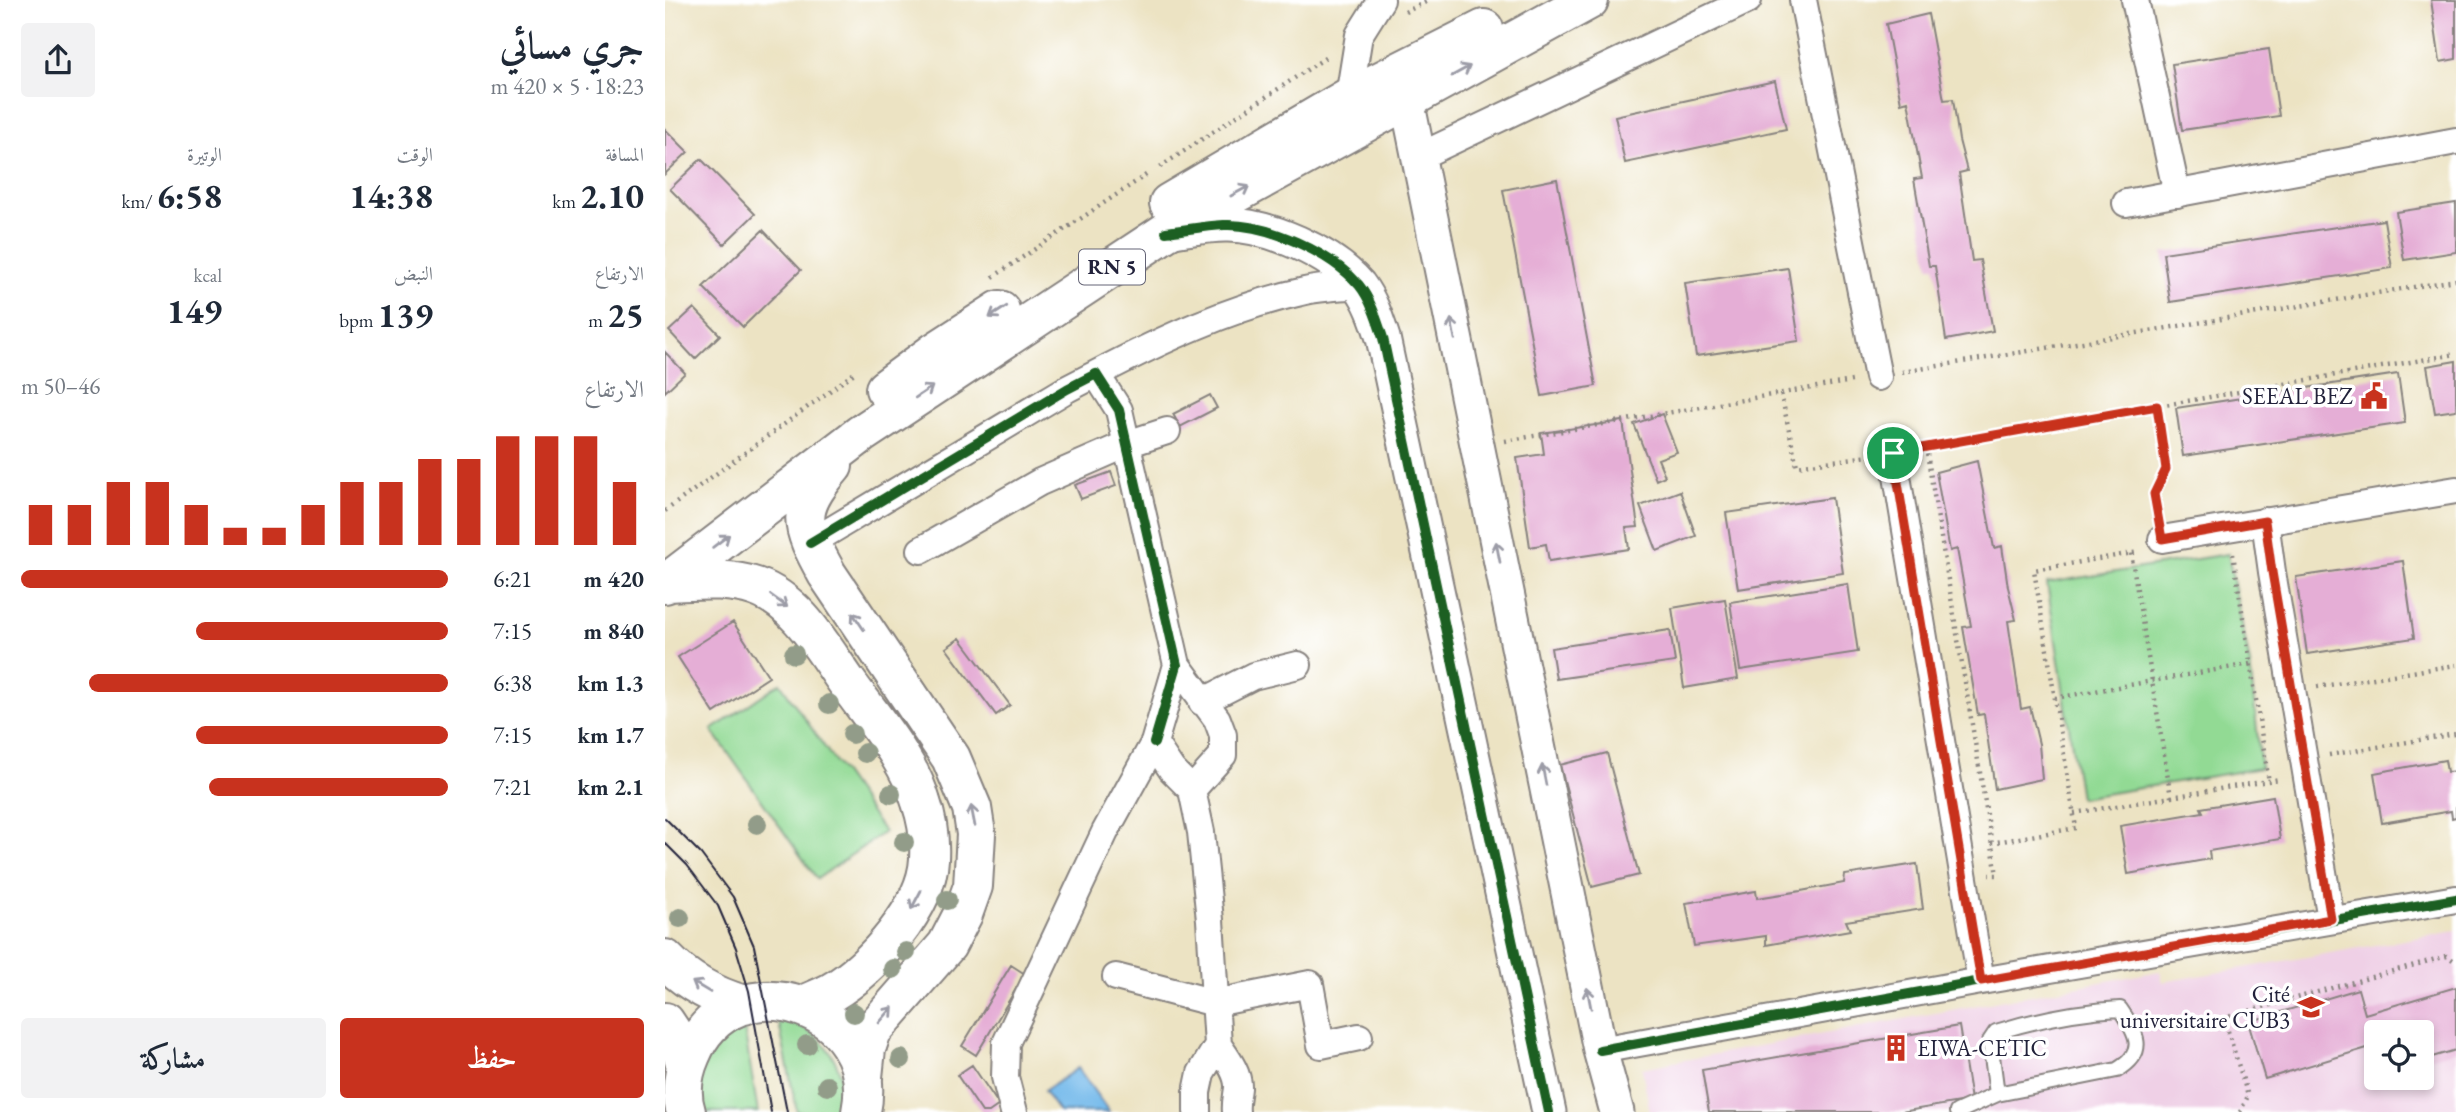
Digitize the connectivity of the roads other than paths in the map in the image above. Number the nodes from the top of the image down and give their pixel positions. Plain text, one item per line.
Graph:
1 (1381, 0) edge
2 (1542, 0) edge
3 (1589, 0) edge
4 (1748, 0) edge
5 (1803, 0) edge
6 (2135, 0) edge
7 (1349, 97) junction
8 (1407, 100) junction
9 (2456, 141) edge
10 (1418, 157) junction
11 (2177, 194) junction
12 (2126, 203) dead end
13 (1166, 232) junction
14 (1358, 285) junction
15 (1096, 374) junction
16 (1878, 377) road end
17 (1167, 431) dead end
18 (861, 434) junction
19 (1127, 444) junction
20 (1893, 453) road end
21 (2456, 490) edge
22 (2265, 521) junction
23 (2162, 539) road end
24 (810, 543) junction
25 (921, 550) dead end
26 (666, 572) edge
27 (1177, 665) junction
28 (1298, 665) dead end
29 (1202, 702) junction
30 (1154, 743) junction
31 (1192, 790) junction
32 (2456, 898) edge
33 (2331, 919) junction
34 (665, 959) edge
35 (1116, 977) dead end
36 (1981, 981) junction
37 (1215, 1003) junction
38 (744, 1005) junction
39 (803, 1005) junction
40 (665, 1022) edge
41 (1359, 1037) dead end
42 (1218, 1045) junction
43 (1600, 1050) junction
44 (686, 1067) junction
45 (1997, 1094) junction
46 (862, 1103) edge
47 (686, 1112) edge
48 (1014, 1112) edge
49 (1197, 1112) edge
50 (1236, 1112) edge
51 (1549, 1112) edge
52 (1617, 1112) edge
53 (1957, 1112) edge

1 - 7 street
2 - 7 main road, RN 5
8 -> 3 main road, RN 5
4 - 10 street
5 - 16 street
6 - 11 street
7 -> 26 main road, RN 5
8 - 10 street
13 -> 8 main road, RN 5
9 - 11 street
43 -> 10 street
11 - 12 street
13 - 14 street
18 -> 13 main road, RN 5
14 - 15 street
14 - 51 street
15 - 19 street
15 - 24 street
17 - 19 street
18 - 24 main road
26 -> 18 main road, RN 5
19 - 25 street
19 - 27 street
20 - 36 street
21 - 22 street
22 - 23 street
22 - 33 street
46 -> 24 main road
26 -> 39 main road
27 - 29 street
27 - 30 street
28 - 29 street
29 - 31 street
30 - 31 street
30 - 48 street
31 - 37 street
32 - 33 street
33 - 36 street
38 -> 34 main road
35 - 37 street
36 - 43 street
37 - 41 street
37 - 42 street
38 - 39 main road
38 - 44 main road
39 - 46 main road
40 - 44 main road
42 - 49 street
42 - 50 street
43 - 52 street
44 - 47 main road
45 - 45 lane
45 - 53 lane

